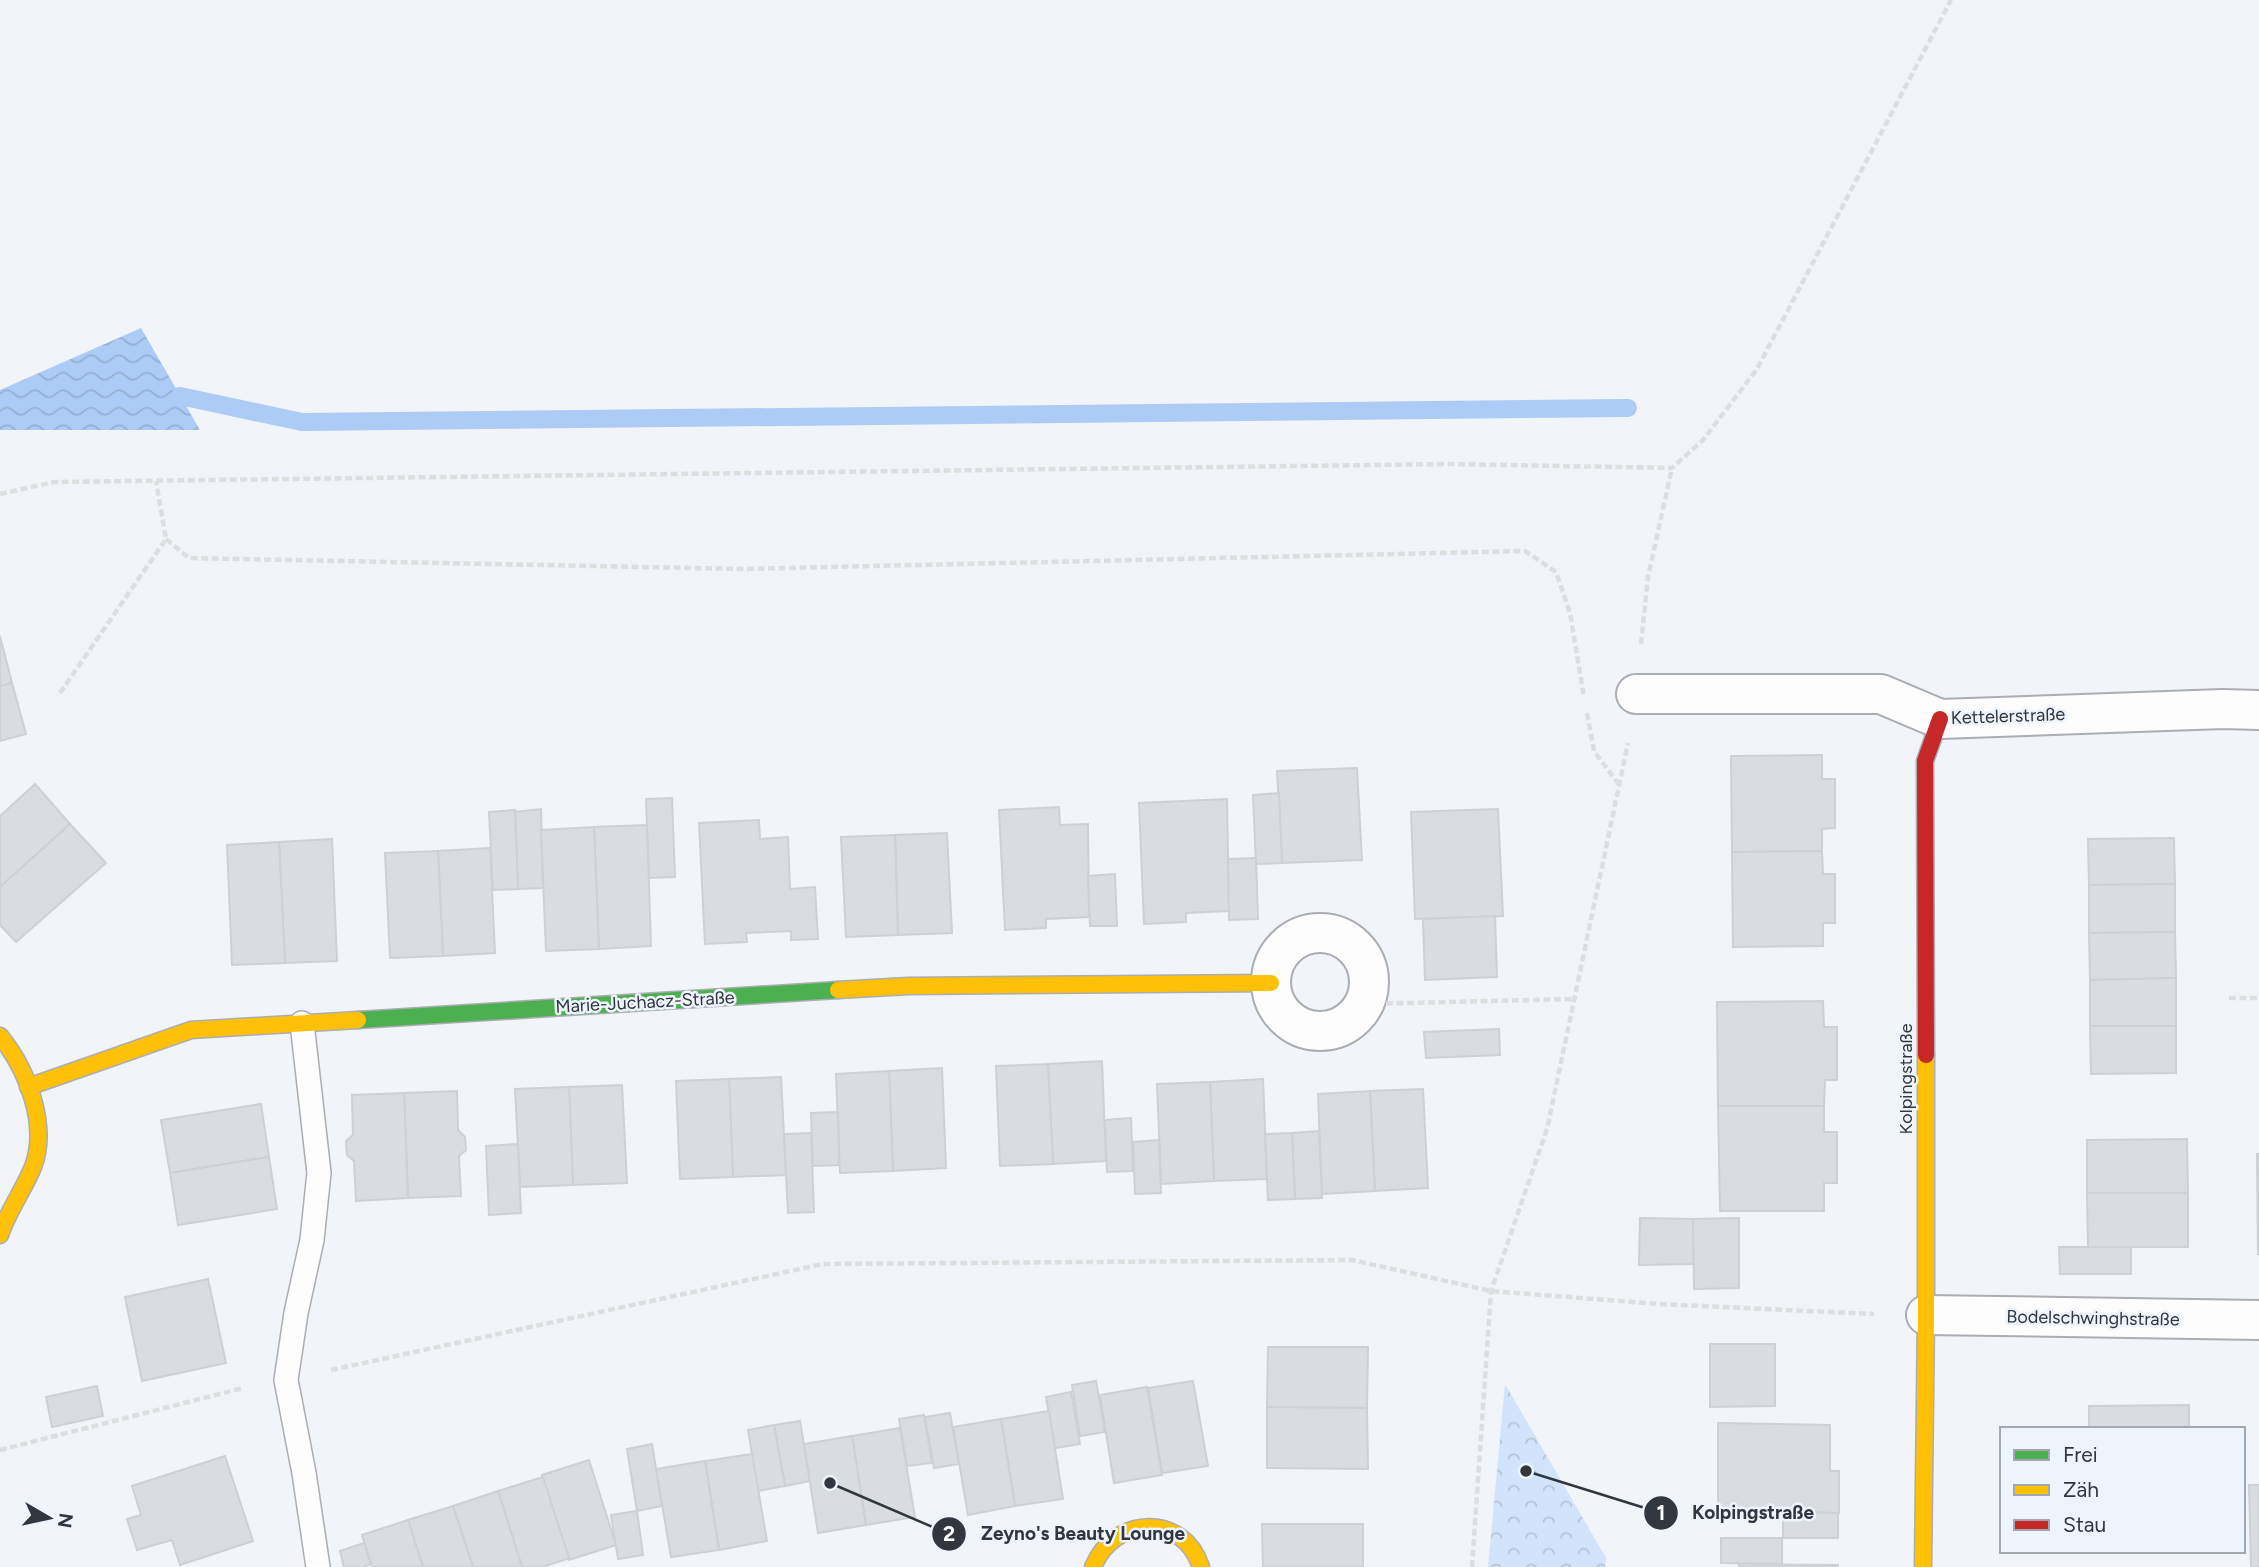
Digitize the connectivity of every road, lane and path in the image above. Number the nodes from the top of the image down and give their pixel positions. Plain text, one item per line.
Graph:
1 (1951, 0) edge
2 (1672, 468) junction
3 (156, 481) junction
4 (0, 494) edge
5 (166, 539) junction
6 (60, 693) dead end
7 (1636, 694) junction
8 (1584, 699) dead end
9 (2259, 710) edge
10 (1587, 712) dead end
11 (1940, 719) junction
12 (1620, 786) junction
13 (1271, 983) junction
14 (2229, 998) dead end
15 (2259, 998) edge
16 (1574, 999) junction
17 (1364, 1004) junction
18 (302, 1023) junction
19 (0, 1036) edge
20 (28, 1087) junction
21 (0, 1235) edge
22 (1492, 1291) junction
23 (1926, 1315) junction
24 (2259, 1320) edge
25 (286, 1380) junction
26 (0, 1450) edge
27 (318, 1567) edge
28 (1093, 1567) edge
29 (1201, 1567) edge
30 (1472, 1567) edge
31 (1923, 1567) edge

1 - 2 path
2 - 3 path
2 - 7 path
3 - 4 path
3 - 5 path
5 - 6 path
5 - 8 path
7 - 11 street, Kettelerstraße
7 - 12 path
9 - 11 street, Kettelerstraße
10 - 12 path
11 - 23 street, Kolpingstraße
12 - 16 path
13 - 17 street
13 - 17 street
13 - 18 street, Marie-Juchacz-Straße
14 - 15 path
16 - 17 path
16 - 22 path
18 - 20 street, Marie-Juchacz-Straße
18 - 25 lane
19 - 20 street
20 - 21 street
22 - 23 path
22 - 25 path
22 - 30 path
23 - 24 street, Bodelschwinghstraße
23 - 31 street, Kolpingstraße
25 - 26 path
25 - 27 lane
28 - 29 street

